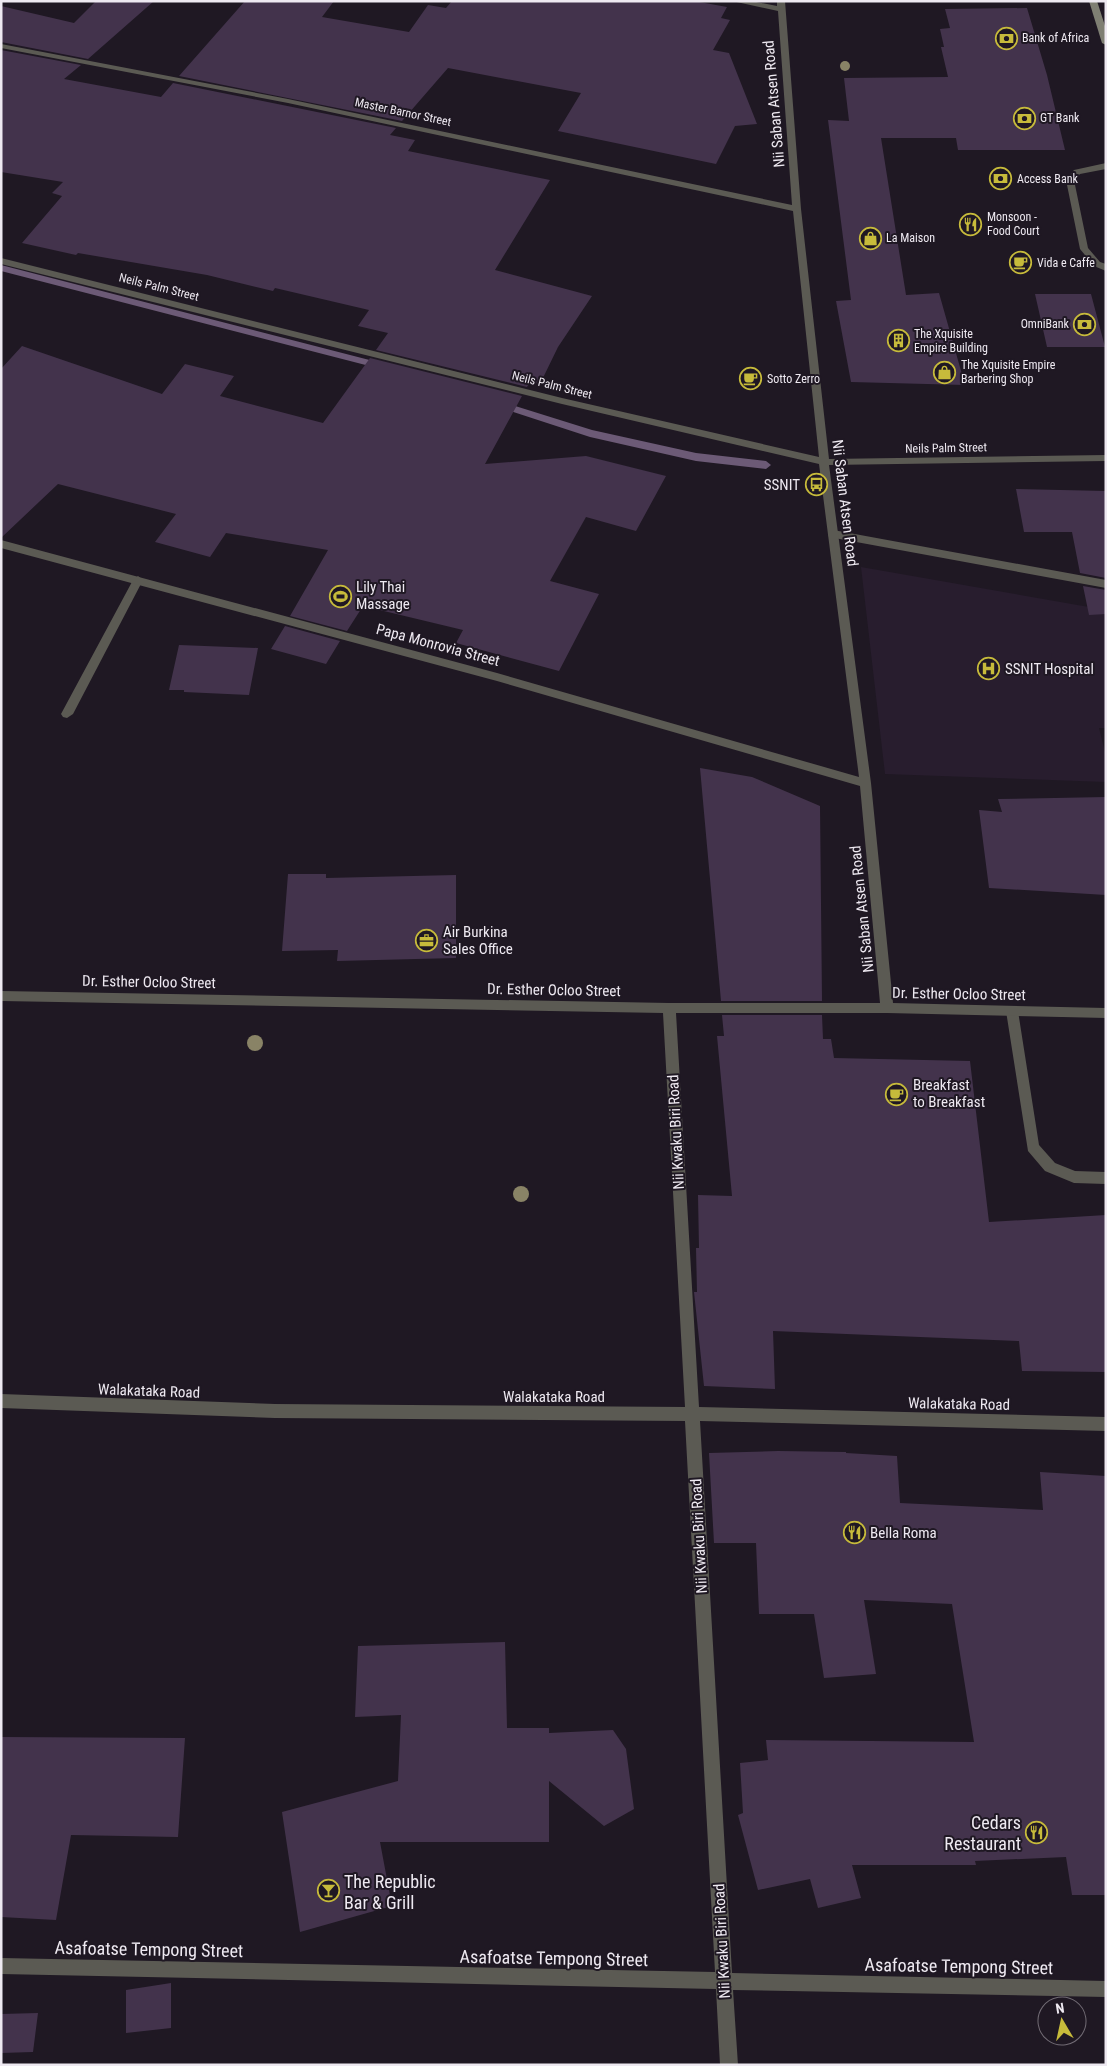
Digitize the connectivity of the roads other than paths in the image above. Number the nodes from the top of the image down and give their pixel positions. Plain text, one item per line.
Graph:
1 (736, 1) edge
2 (1093, 1) edge
3 (781, 5) edge
4 (1106, 43) edge
5 (1, 46) edge
6 (1106, 166) edge
7 (797, 209) junction
8 (1, 261) edge
9 (1106, 268) edge
10 (1106, 458) edge
11 (824, 462) junction
12 (833, 534) junction
13 (1, 544) edge
14 (138, 580) junction
15 (1106, 584) edge
16 (67, 714) dead end
17 (865, 783) junction
18 (1, 996) edge
19 (669, 1008) junction
20 (887, 1008) junction
21 (1012, 1011) junction
22 (1106, 1013) edge
23 (1106, 1178) edge
24 (1, 1401) edge
25 (691, 1414) junction
26 (1106, 1424) edge
27 (1, 1966) edge
28 (725, 1982) junction
29 (1106, 1989) edge
30 (729, 2065) edge

1 - 3 street
2 - 4 main road
3 - 7 street, Nii Saban Atsen Road
5 - 7 street, Master Barnor Street
6 - 9 street
7 - 11 street, Nii Saban Atsen Road
8 - 11 street, Neils Palm Street
10 - 11 street, Neils Palm Street
11 - 12 street, Nii Saban Atsen Road
12 - 15 street
12 - 17 street, Nii Saban Atsen Road
13 - 14 street, Papa Monrovia Street
14 - 16 street
14 - 17 street, Papa Monrovia Street
17 - 20 street, Nii Saban Atsen Road
18 - 19 street, Dr. Esther Ocloo Street
19 - 20 street, Dr. Esther Ocloo Street
19 - 25 street, Nii Kwaku Biri Road
20 - 21 street, Dr. Esther Ocloo Street
21 - 22 street, Dr. Esther Ocloo Street
21 - 23 street
24 - 25 street, Walakataka Road
25 - 26 street, Walakataka Road
25 - 28 street, Nii Kwaku Biri Road
27 - 28 street, Asafoatse Tempong Street
28 - 29 street, Asafoatse Tempong Street
28 - 30 street, Nii Kwaku Biri Road

